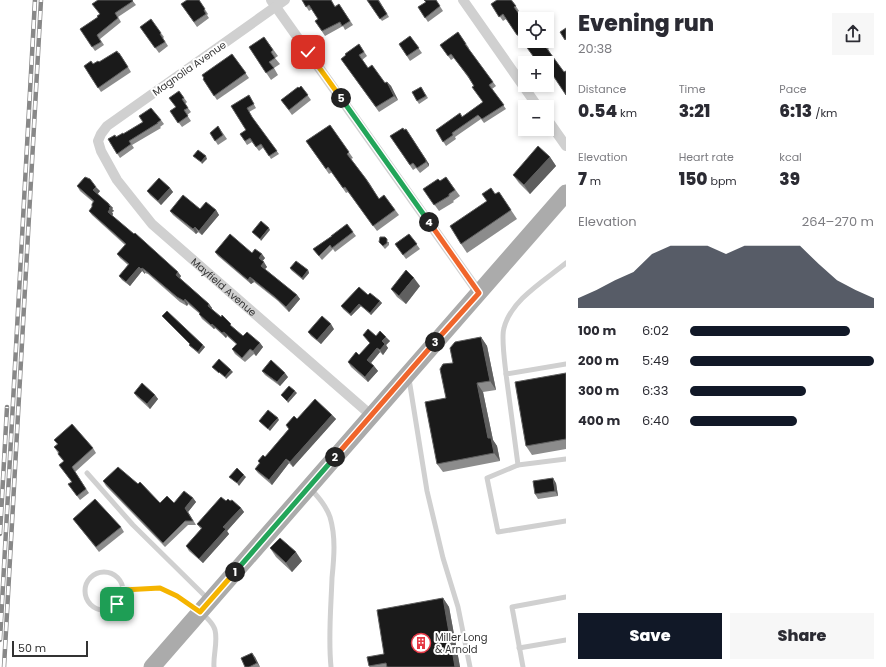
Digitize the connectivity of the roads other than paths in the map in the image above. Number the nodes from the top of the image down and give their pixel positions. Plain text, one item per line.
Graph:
1 (285, 0) edge
2 (463, 0) edge
3 (274, 3) edge
4 (533, 100) edge
5 (554, 130) edge
6 (98, 141) joint
7 (566, 146) edge
8 (566, 193) edge
9 (566, 263) edge
10 (479, 293) junction
11 (566, 364) edge
12 (408, 374) junction
13 (506, 374) junction
14 (372, 416) junction
15 (566, 459) edge
16 (518, 465) junction
17 (87, 472) dead end
18 (309, 487) junction
19 (566, 521) edge
20 (123, 590) junction
21 (566, 597) edge
22 (205, 607) junction
23 (566, 640) edge
24 (520, 648) junction
25 (152, 667) edge
26 (214, 667) edge
27 (331, 667) edge
28 (470, 667) edge
29 (523, 667) edge

1 - 3 street, Magnolia Avenue
2 - 4 street
3 - 6 street, Magnolia Avenue
3 - 10 street
5 - 7 street
6 - 14 street, Mayfield Avenue
8 - 10 main road
9 - 13 lane
10 - 12 main road
11 - 13 lane
12 - 14 main road
12 - 28 lane
13 - 16 lane
14 - 18 main road
15 - 16 lane
16 - 19 lane
17 - 22 lane
18 - 22 main road
18 - 27 lane
20 - 20 lane
20 - 22 lane
21 - 24 lane
22 - 25 main road
22 - 26 lane
23 - 24 lane
24 - 29 lane

